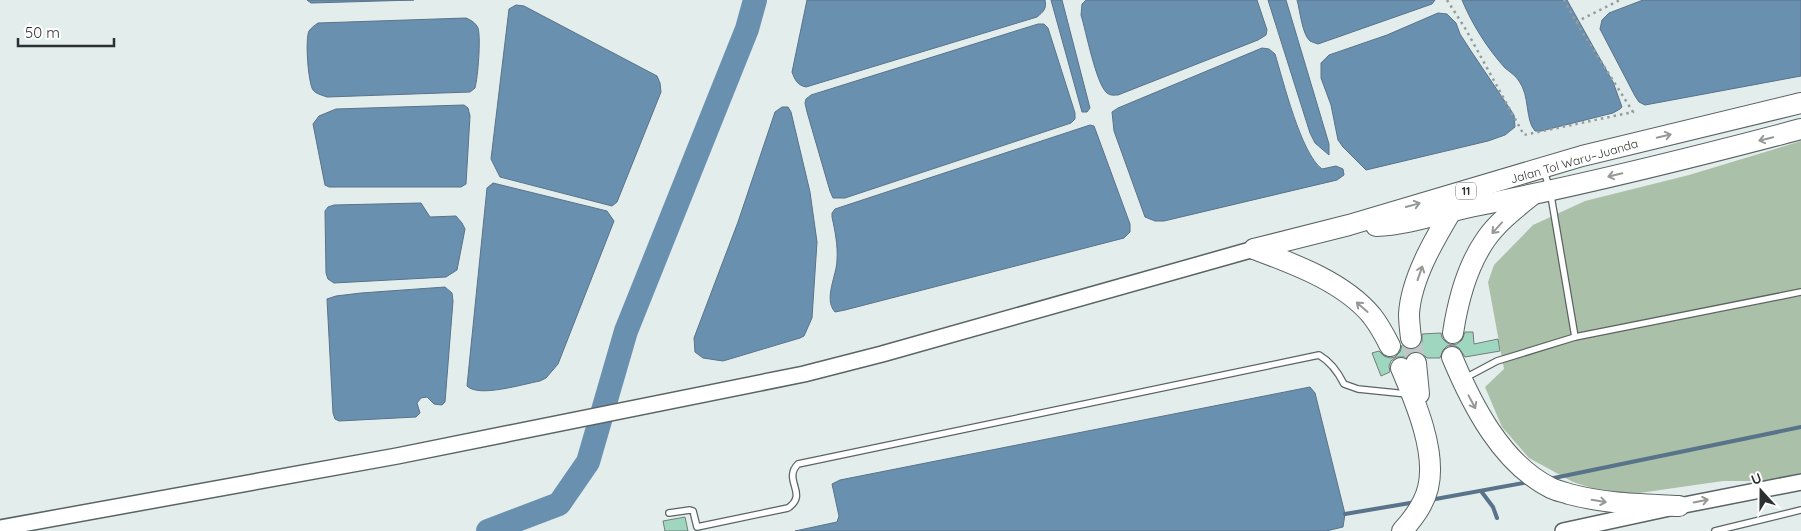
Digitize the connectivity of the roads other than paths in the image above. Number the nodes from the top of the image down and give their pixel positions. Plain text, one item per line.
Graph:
1 (1801, 103) edge
2 (1801, 130) edge
3 (1544, 169) junction
4 (1474, 189) junction
5 (1541, 192) junction
6 (1452, 210) junction
7 (1349, 225) junction
8 (1254, 249) junction
9 (1801, 292) edge
10 (1453, 333) dead end
11 (1575, 337) junction
12 (1411, 338) tunnel mouth
13 (1390, 346) tunnel mouth
14 (1452, 357) dead end
15 (1461, 380) junction
16 (1412, 395) junction
17 (1422, 428) junction
18 (1801, 482) edge
19 (1679, 506) junction
20 (1801, 510) edge
21 (669, 513) dead end
22 (0, 528) edge
23 (1584, 529) edge
24 (1402, 531) edge
25 (1563, 531) edge
26 (1715, 531) edge

3 -> 1 highway, Jalan Tol Waru–Juanda / 11
2 -> 5 highway, Jalan Tol Waru–Juanda / 11
3 - 4 highway, Jalan Tol Waru–Juanda / 11
3 - 5 lane
4 - 6 highway
7 -> 4 highway, Jalan Tol Waru–Juanda / 11
5 - 6 highway, Jalan Tol Waru–Juanda / 11
5 -> 10 highway
5 - 11 lane
6 - 7 highway, Jalan Tol Waru–Juanda / 11
12 -> 6 highway
7 - 8 highway, Jalan Tol Waru–Juanda / 11
13 -> 8 highway
8 - 22 main road
9 - 11 lane
11 - 15 lane
14 - 15 highway
15 -> 19 highway
16 - 17 highway
16 - 17 highway
16 - 21 lane
17 - 24 highway
19 -> 18 main road
19 - 23 main road
20 - 26 lane
23 - 25 main road

